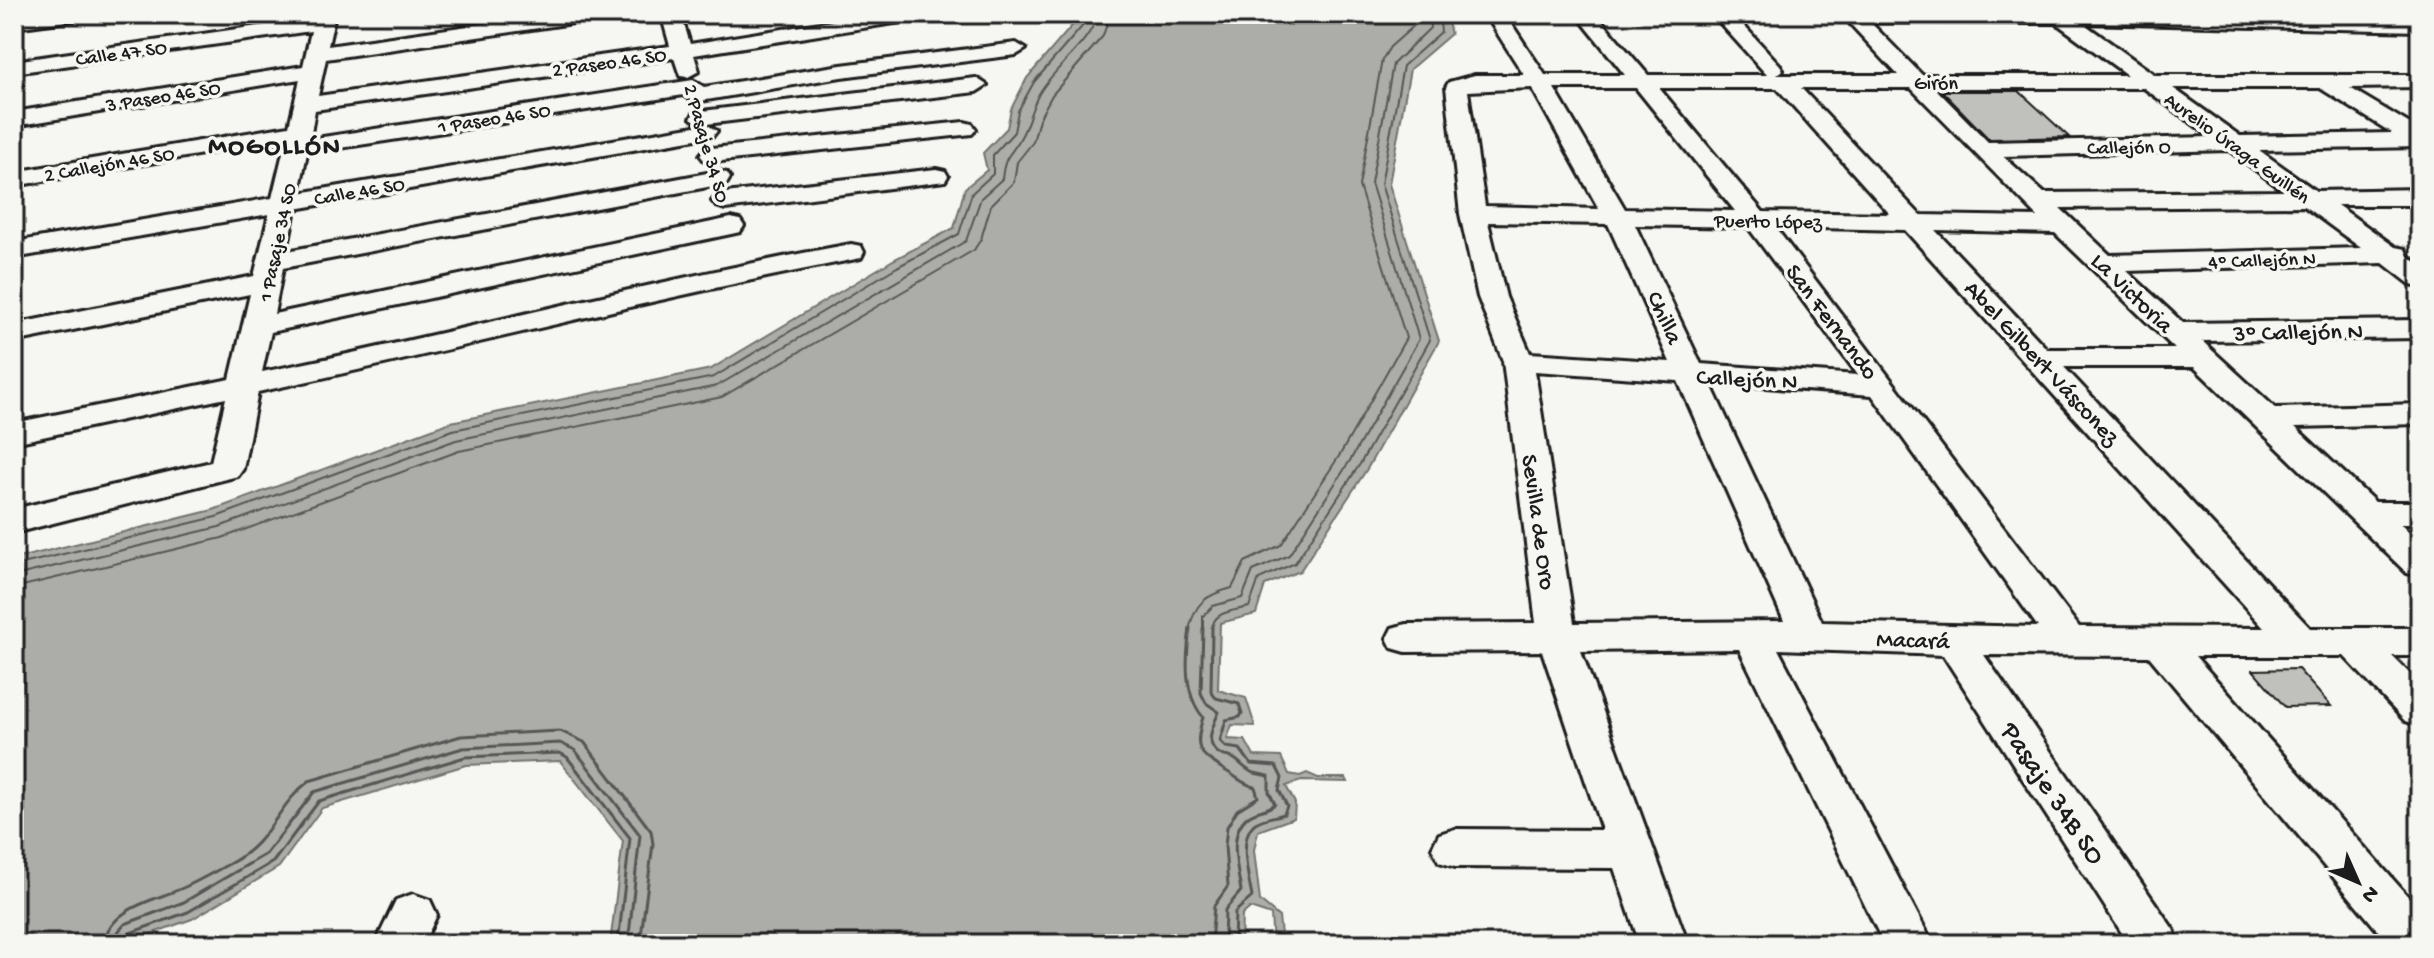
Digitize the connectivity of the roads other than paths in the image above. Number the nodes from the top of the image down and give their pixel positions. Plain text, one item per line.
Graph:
1 (75, 14) edge
2 (594, 14) edge
3 (671, 14) edge
4 (913, 14) edge
5 (1495, 14) edge
6 (1586, 14) edge
7 (1722, 14) edge
8 (2410, 14) edge
9 (1852, 15) edge
10 (2058, 15) edge
11 (324, 18) edge
12 (14, 22) edge
13 (2420, 22) edge
14 (1016, 49) dead end
15 (682, 51) junction
16 (314, 62) junction
17 (14, 67) edge
18 (2420, 68) edge
19 (2306, 69) junction
20 (1909, 75) junction
21 (2139, 75) junction
22 (1535, 76) junction
23 (1635, 76) junction
24 (1778, 76) junction
25 (1463, 80) joint
26 (2420, 81) edge
27 (2325, 82) junction
28 (976, 85) dead end
29 (305, 105) junction
30 (14, 119) edge
31 (964, 129) dead end
32 (2420, 139) edge
33 (297, 140) junction
34 (2233, 143) junction
35 (710, 149) junction
36 (1982, 149) junction
37 (936, 176) dead end
38 (14, 179) edge
39 (2420, 197) edge
40 (2309, 199) junction
41 (2037, 201) junction
42 (284, 203) junction
43 (1473, 214) junction
44 (1617, 217) junction
45 (1755, 219) junction
46 (1913, 222) junction
47 (2062, 225) junction
48 (14, 250) edge
49 (851, 252) dead end
50 (2387, 255) junction
51 (2420, 255) edge
52 (2104, 263) junction
53 (270, 272) junction
54 (744, 272) junction
55 (2420, 278) edge
56 (258, 326) junction
57 (2420, 329) edge
58 (2176, 332) junction
59 (14, 333) edge
60 (2041, 358) junction
61 (2202, 358) junction
62 (1518, 361) junction
63 (1693, 375) junction
64 (245, 385) junction
65 (1882, 386) junction
66 (2420, 414) edge
67 (2266, 418) junction
68 (14, 433) edge
69 (2366, 513) junction
70 (2420, 513) edge
71 (14, 521) edge
72 (2420, 564) edge
73 (1809, 635) junction
74 (1752, 636) junction
75 (1557, 637) junction
76 (1406, 638) dead end
77 (2067, 639) junction
78 (1954, 641) junction
79 (2159, 641) junction
80 (2354, 642) junction
81 (2420, 642) edge
82 (2301, 643) junction
83 (2420, 710) edge
84 (1455, 848) dead end
85 (1632, 849) junction
86 (1664, 944) edge
87 (1909, 944) edge
88 (2156, 944) edge
89 (2419, 944) edge

1 - 12 street
2 - 16 street, 3 Paseo 46 SO
3 - 15 street, 2 Pasaje 34 SO
4 - 15 street, 2 Paseo 46 SO
5 - 22 street, Chilla
6 - 23 street, San Fernando
7 - 24 street, Abel Gilbert Vásconez
8 - 13 street
9 - 10 street
9 - 20 street, La Victoria
10 - 13 street
10 - 21 street, Aurelio Úraga Guillén
11 - 16 street, 1 Pasaje 34 SO
11 - 17 street, Calle 47 SO
14 - 35 street
15 - 29 street, 2 Paseo 46 SO
15 - 35 street, 2 Pasaje 34 SO
16 - 29 street, 1 Pasaje 34 SO
16 - 30 street, 3 Paseo 46 SO
18 - 19 street, Girón
19 - 21 street, Girón
19 - 27 street
20 - 21 street, Girón
20 - 24 street, Girón
20 - 36 street, La Victoria
21 - 27 street, Girón
21 - 34 street, Aurelio Úraga Guillén
22 - 23 street, Girón
22 - 25 street, Girón
22 - 44 street, Chilla
23 - 24 street, Girón
23 - 45 street, San Fernando
24 - 46 street, Abel Gilbert Vásconez
25 - 43 street, Sevilla de Oro
26 - 27 street, Girón
27 - 32 street
28 - 35 street
29 - 33 street, 1 Pasaje 34 SO
31 - 35 street
32 - 34 street, Callejón O
33 - 35 street, 1 Paseo 46 SO
33 - 38 street, 2 Callejón 46 SO
33 - 42 street, 1 Pasaje 34 SO
34 - 36 street, Callejón O
34 - 40 street, Aurelio Úraga Guillén
35 - 37 street
35 - 42 street, Calle 46 SO
35 - 53 street
35 - 54 street, 2 Pasaje 34 SO
35 - 56 street
36 - 41 street, La Victoria
39 - 40 street
40 - 41 street
40 - 50 street, Aurelio Úraga Guillén
41 - 47 street, La Victoria
42 - 48 street, Calle 46 SO
42 - 53 street, 1 Pasaje 34 SO
43 - 44 street, Puerto López
43 - 62 street, Sevilla de Oro
44 - 45 street, Puerto López
44 - 63 street, Chilla
45 - 46 street, Puerto López
45 - 65 street, San Fernando
46 - 47 street, Puerto López
46 - 60 street, Abel Gilbert Vásconez
47 - 52 street, La Victoria
49 - 54 street
50 - 51 street, 4º Callejón N
50 - 52 street, 4º Callejón N
50 - 55 street, Aurelio Úraga Guillén
52 - 58 street, La Victoria
53 - 56 street, 1 Pasaje 34 SO
53 - 59 street
54 - 64 street
56 - 64 street, 1 Pasaje 34 SO
57 - 58 street, 3º Callejón N
58 - 61 street, La Victoria
60 - 61 street
60 - 82 street, Abel Gilbert Vásconez
61 - 67 street, La Victoria
62 - 63 street, Callejón N
62 - 75 street, Sevilla de Oro
63 - 65 street, Callejón N
63 - 73 street, Chilla
64 - 68 street
64 - 71 street, 1 Pasaje 34 SO
65 - 77 street, San Fernando
66 - 67 street
67 - 69 street, La Victoria
69 - 70 street
69 - 72 street, La Victoria
73 - 74 street, Macará
73 - 78 street, Macará
74 - 75 street, Macará
74 - 87 street
75 - 76 street, Macará
75 - 85 street, Sevilla de Oro
77 - 78 street, Macará
77 - 79 street, Macará
78 - 88 street, Pasaje 34B SO
79 - 82 street, Macará
79 - 89 street
80 - 81 street, Macará
80 - 82 street, Macará
80 - 83 street
84 - 85 street
85 - 86 street, Sevilla de Oro

